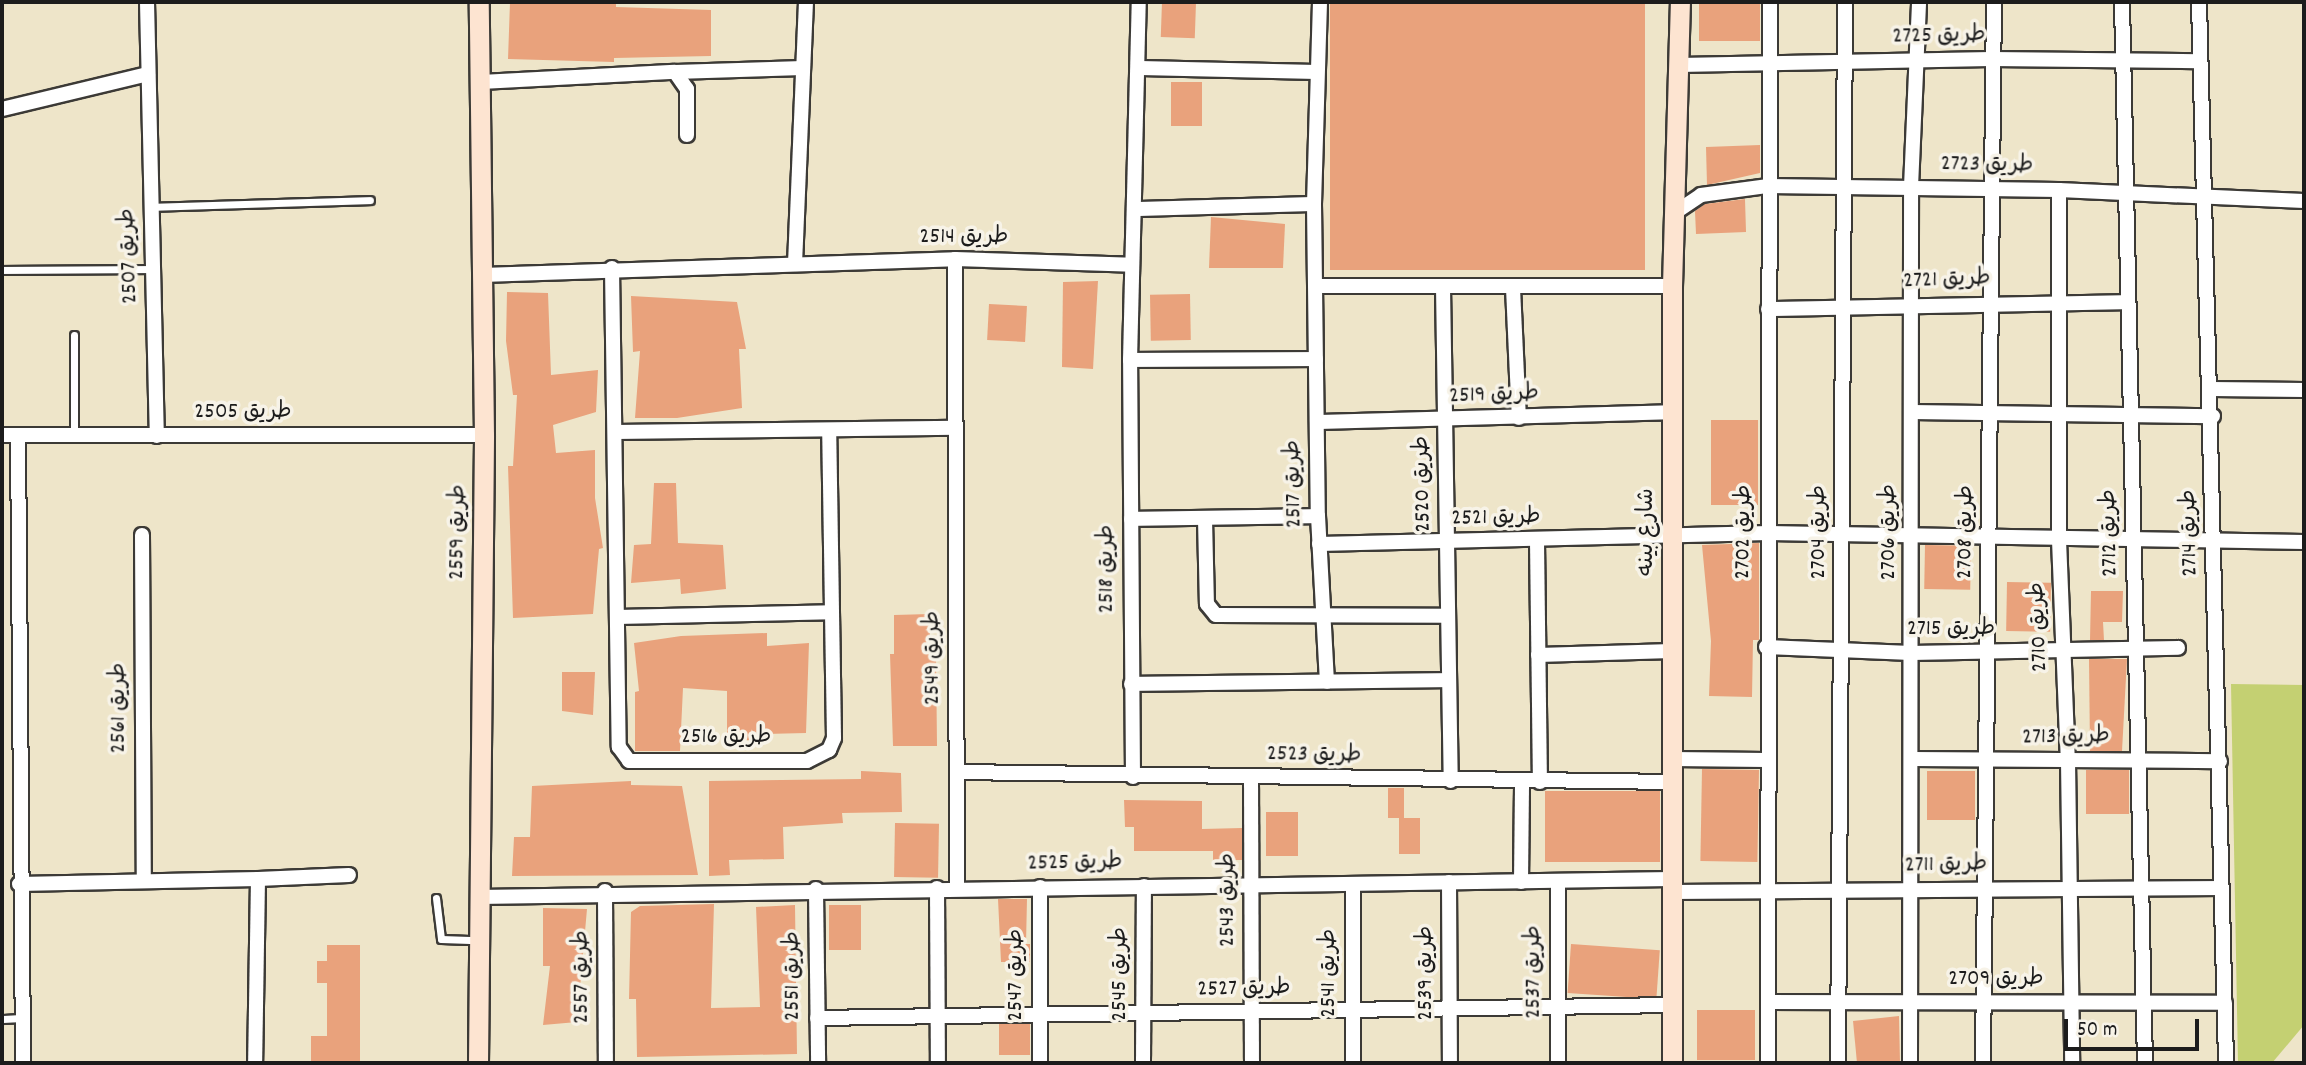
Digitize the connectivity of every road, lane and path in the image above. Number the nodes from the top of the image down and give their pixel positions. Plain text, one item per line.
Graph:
1 (147, 2) edge
2 (479, 2) edge
3 (806, 2) edge
4 (1139, 2) edge
5 (1320, 2) edge
6 (1680, 2) edge
7 (1770, 2) edge
8 (1845, 2) edge
9 (1919, 2) edge
10 (1994, 2) edge
11 (2122, 2) edge
12 (2199, 2) edge
13 (1992, 59) junction
14 (1919, 60) junction
15 (1844, 61) junction
16 (2199, 61) junction
17 (1769, 62) junction
18 (2123, 62) junction
19 (1679, 65) junction
20 (803, 68) junction
21 (1140, 68) junction
22 (675, 72) junction
23 (1317, 72) junction
24 (148, 74) junction
25 (481, 82) junction
26 (2, 108) edge
27 (687, 135) dead end
28 (1768, 186) junction
29 (1845, 186) junction
30 (1911, 187) junction
31 (1992, 188) junction
32 (2059, 190) junction
33 (2126, 193) junction
34 (2204, 197) junction
35 (370, 200) dead end
36 (2304, 201) edge
37 (1314, 204) junction
38 (151, 207) junction
39 (1136, 209) junction
40 (1676, 212) junction
41 (955, 259) junction
42 (795, 264) junction
43 (1132, 265) junction
44 (612, 268) junction
45 (153, 269) junction
46 (2, 270) edge
47 (482, 275) junction
48 (1315, 286) junction
49 (1672, 286) junction
50 (1443, 287) junction
51 (1513, 288) junction
52 (1992, 302) junction
53 (2059, 302) junction
54 (2127, 302) junction
55 (1912, 305) junction
56 (1845, 307) junction
57 (1768, 309) junction
58 (74, 335) dead end
59 (1316, 359) junction
60 (1130, 360) junction
61 (2212, 389) junction
62 (2304, 390) edge
63 (1672, 412) junction
64 (1912, 412) junction
65 (1992, 413) junction
66 (2060, 416) junction
67 (2130, 416) junction
68 (2213, 416) junction
69 (1519, 418) junction
70 (1445, 420) junction
71 (1317, 422) junction
72 (956, 428) junction
73 (615, 432) junction
74 (829, 432) junction
75 (2, 435) edge
76 (18, 435) junction
77 (74, 435) junction
78 (484, 435) junction
79 (157, 436) junction
80 (1318, 516) junction
81 (1130, 519) junction
82 (1205, 519) junction
83 (1769, 533) junction
84 (142, 534) dead end
85 (1842, 534) junction
86 (1914, 534) junction
87 (1672, 537) junction
88 (1990, 539) junction
89 (2134, 539) junction
90 (2059, 540) junction
91 (1536, 541) junction
92 (2213, 541) junction
93 (1447, 542) junction
94 (2304, 542) edge
95 (1319, 544) junction
96 (831, 612) junction
97 (1323, 615) junction
98 (1448, 616) junction
99 (617, 617) junction
100 (1766, 647) junction
101 (2135, 647) junction
102 (2178, 648) dead end
103 (1672, 651) junction
104 (2063, 651) junction
105 (1843, 652) junction
106 (1911, 653) junction
107 (1988, 653) junction
108 (1538, 655) junction
109 (1449, 680) junction
110 (1326, 682) junction
111 (1131, 684) junction
112 (1672, 759) junction
113 (1912, 759) junction
114 (1766, 760) junction
115 (2139, 760) junction
116 (2068, 761) junction
117 (2220, 761) junction
118 (1988, 762) junction
119 (957, 772) junction
120 (1133, 777) junction
121 (1251, 778) junction
122 (1451, 781) junction
123 (1522, 782) junction
124 (1539, 782) junction
125 (1671, 782) junction
126 (349, 875) dead end
127 (258, 878) junction
128 (144, 881) junction
129 (1558, 881) junction
130 (1449, 882) junction
131 (1521, 882) junction
132 (19, 884) junction
133 (1353, 884) junction
134 (1252, 885) junction
135 (1144, 886) junction
136 (1672, 886) junction
137 (1040, 887) junction
138 (2139, 887) junction
139 (937, 888) junction
140 (957, 888) junction
141 (1986, 888) junction
142 (2222, 888) junction
143 (817, 889) junction
144 (2070, 889) junction
145 (1767, 890) junction
146 (1840, 890) junction
147 (1911, 890) junction
148 (606, 891) junction
149 (478, 897) junction
150 (436, 898) dead end
151 (478, 940) junction
152 (1768, 1002) junction
153 (1837, 1002) junction
154 (1909, 1002) junction
155 (1984, 1002) junction
156 (2069, 1002) junction
157 (2143, 1002) junction
158 (2225, 1003) junction
159 (1672, 1005) junction
160 (1558, 1008) junction
161 (1450, 1009) junction
162 (1353, 1011) junction
163 (1252, 1012) junction
164 (1143, 1014) junction
165 (1040, 1015) junction
166 (939, 1016) junction
167 (22, 1018) junction
168 (817, 1018) junction
169 (2, 1019) edge
170 (23, 1063) edge
171 (255, 1063) edge
172 (478, 1063) edge
173 (606, 1063) edge
174 (818, 1063) edge
175 (938, 1063) edge
176 (1040, 1063) edge
177 (1143, 1063) edge
178 (1252, 1063) edge
179 (1353, 1063) edge
180 (1450, 1063) edge
181 (1558, 1063) edge
182 (1672, 1063) edge
183 (1768, 1063) edge
184 (1838, 1063) edge
185 (1910, 1063) edge
186 (1983, 1063) edge
187 (2072, 1063) edge
188 (2145, 1063) edge
189 (2226, 1063) edge

1 - 24 street, طريق 2507
2 - 25 street, طريق 2559
3 - 20 street
4 - 21 street, طريق 2518
5 - 23 street, طريق 2517
6 - 19 street, شارع بينه
7 - 17 street, طريق 2702
8 - 15 street, طريق 2704
9 - 14 street, طريق 2706
10 - 13 street, طريق 2708
11 - 18 street, طريق 2712
12 - 16 street, طريق 2714
13 - 14 street, طريق 2725
13 - 18 street, طريق 2725
13 - 31 street, طريق 2708
14 - 15 street, طريق 2725
14 - 30 street, طريق 2706
15 - 17 street, طريق 2725
15 - 29 street, طريق 2704
16 - 18 street, طريق 2725
16 - 34 street, طريق 2714
17 - 19 street, طريق 2725
17 - 28 street, طريق 2702
18 - 33 street, طريق 2712
19 - 40 street, شارع بينه
20 - 22 street
20 - 42 street
21 - 23 street
21 - 39 street, طريق 2518
22 - 25 street
22 - 27 street
23 - 37 street, طريق 2517
24 - 26 street
24 - 38 street, طريق 2507
25 - 47 street, طريق 2559
28 - 29 street, طريق 2723
28 - 40 street, طريق 2723
28 - 57 street, طريق 2702
29 - 30 street, طريق 2723
29 - 56 street, طريق 2704
30 - 31 street, طريق 2723
30 - 55 street, طريق 2706
31 - 32 street, طريق 2723
31 - 52 street, طريق 2708
32 - 33 street, طريق 2723
32 - 53 street, طريق 2710
33 - 34 street, طريق 2723
33 - 54 street, طريق 2712
34 - 36 street, طريق 2723
34 - 61 street, طريق 2714
35 - 38 lane
37 - 39 street
37 - 48 street, طريق 2517
38 - 45 street, طريق 2507
39 - 43 street, طريق 2518
40 - 49 street, شارع بينه
41 - 42 street, طريق 2514
41 - 43 street, طريق 2514
41 - 72 street, طريق 2549
42 - 44 street, طريق 2514
43 - 60 street, طريق 2518
44 - 47 street, طريق 2514
44 - 73 street, طريق 2516
45 - 46 lane
45 - 79 street, طريق 2507
47 - 78 street, طريق 2559
48 - 50 street
48 - 59 street, طريق 2517
49 - 51 street
49 - 63 street, شارع بينه
50 - 51 street
50 - 70 street, طريق 2520
51 - 69 street
52 - 53 street, طريق 2721
52 - 55 street, طريق 2721
52 - 65 street, طريق 2708
53 - 54 street, طريق 2721
53 - 66 street, طريق 2710
54 - 67 street, طريق 2712
55 - 56 street, طريق 2721
55 - 64 street, طريق 2706
56 - 57 street, طريق 2721
56 - 85 street, طريق 2704
57 - 83 street, طريق 2702
58 - 77 lane
59 - 60 street
59 - 71 street, طريق 2517
60 - 81 street, طريق 2518
61 - 62 street
61 - 68 street, طريق 2714
63 - 69 street, طريق 2519
63 - 87 street, شارع بينه
64 - 65 street
64 - 86 street, طريق 2706
65 - 66 street
65 - 88 street, طريق 2708
66 - 67 street
66 - 90 street, طريق 2710
67 - 68 street
67 - 89 street, طريق 2712
68 - 92 street, طريق 2714
69 - 70 street, طريق 2519
70 - 71 street, طريق 2519
70 - 93 street, طريق 2520
71 - 80 street, طريق 2517
72 - 74 street
72 - 119 street, طريق 2549
73 - 74 street
73 - 99 street, طريق 2516
74 - 96 street, طريق 2516
75 - 76 street, طريق 2505
76 - 77 street, طريق 2505
76 - 132 street
77 - 79 street, طريق 2505
78 - 79 street, طريق 2505
78 - 149 street, طريق 2559
80 - 82 street
80 - 95 street, طريق 2517
81 - 82 street
81 - 111 street, طريق 2518
82 - 97 street
83 - 85 street, طريق 2521
83 - 87 street, طريق 2521
83 - 100 street, طريق 2702
84 - 128 street, طريق 2561
85 - 86 street, طريق 2521
85 - 105 street, طريق 2704
86 - 88 street, طريق 2521
86 - 106 street, طريق 2706
87 - 91 street, طريق 2521
87 - 103 street, شارع بينه
88 - 90 street, طريق 2521
88 - 107 street, طريق 2708
89 - 90 street, طريق 2521
89 - 92 street, طريق 2521
89 - 101 street, طريق 2712
90 - 104 street, طريق 2710
91 - 93 street, طريق 2521
91 - 108 street
92 - 94 street, طريق 2521
92 - 117 street, طريق 2714
93 - 95 street, طريق 2521
93 - 98 street, طريق 2520
95 - 97 street, طريق 2517
96 - 99 street
96 - 99 street, طريق 2516
97 - 98 street
97 - 110 street, طريق 2517
98 - 109 street, طريق 2520
100 - 105 street, طريق 2715
100 - 114 street, طريق 2702
101 - 102 street, طريق 2715
101 - 104 street, طريق 2715
101 - 115 street, طريق 2712
103 - 108 street
103 - 112 street, شارع بينه
104 - 107 street, طريق 2715
104 - 116 street, طريق 2710
105 - 106 street, طريق 2715
105 - 146 street, طريق 2704
106 - 107 street, طريق 2715
106 - 113 street, طريق 2706
107 - 118 street, طريق 2708
108 - 124 street
109 - 110 street
109 - 122 street, طريق 2520
110 - 111 street
111 - 120 street, طريق 2518
112 - 114 street
112 - 125 street, شارع بينه
113 - 118 street, طريق 2713
113 - 147 street, طريق 2706
114 - 145 street, طريق 2702
115 - 116 street, طريق 2713
115 - 117 street, طريق 2713
115 - 138 street, طريق 2712
116 - 118 street, طريق 2713
116 - 144 street, طريق 2710
117 - 142 street, طريق 2714
118 - 141 street, طريق 2708
119 - 120 street, طريق 2523
119 - 140 street, طريق 2549
120 - 121 street, طريق 2523
121 - 122 street, طريق 2523
121 - 134 street, طريق 2543
122 - 123 street, طريق 2523
123 - 124 street, طريق 2523
123 - 131 street
124 - 125 street, طريق 2523
125 - 136 street, شارع بينه
126 - 127 street
127 - 128 street
127 - 171 street
128 - 132 street
129 - 131 street, طريق 2525
129 - 136 street, طريق 2525
129 - 160 street, طريق 2537
130 - 131 street, طريق 2525
130 - 133 street, طريق 2525
130 - 161 street, طريق 2539
132 - 167 street
133 - 134 street, طريق 2525
133 - 162 street, طريق 2541
134 - 135 street, طريق 2525
134 - 163 street, طريق 2543
135 - 137 street, طريق 2525
135 - 164 street, طريق 2545
136 - 145 street, طريق 2711
136 - 159 street, شارع بينه
137 - 140 street, طريق 2525
137 - 165 street, طريق 2547
138 - 142 street, طريق 2711
138 - 144 street, طريق 2711
138 - 157 street, طريق 2712
139 - 140 street, طريق 2525
139 - 143 street, طريق 2525
139 - 166 street
141 - 144 street, طريق 2711
141 - 147 street, طريق 2711
141 - 155 street, طريق 2708
142 - 158 street, طريق 2714
143 - 148 street, طريق 2525
143 - 168 street, طريق 2551
144 - 156 street, طريق 2710
145 - 146 street, طريق 2711
145 - 152 street, طريق 2702
146 - 147 street, طريق 2711
146 - 153 street, طريق 2704
147 - 154 street, طريق 2706
148 - 149 street, طريق 2525
148 - 173 street, طريق 2557
149 - 151 street, طريق 2559
150 - 151 lane
151 - 172 street, طريق 2559
152 - 153 street, طريق 2709
152 - 183 street, طريق 2702
153 - 154 street, طريق 2709
153 - 184 street, طريق 2704
154 - 155 street, طريق 2709
154 - 185 street, طريق 2706
155 - 156 street, طريق 2709
155 - 186 street, طريق 2708
156 - 157 street, طريق 2709
156 - 187 street, طريق 2710
157 - 158 street, طريق 2709
157 - 188 street, طريق 2712
158 - 189 street, طريق 2714
159 - 160 street, طريق 2527
159 - 182 street, شارع بينه
160 - 161 street, طريق 2527
160 - 181 street, طريق 2537
161 - 162 street, طريق 2527
161 - 180 street, طريق 2539
162 - 163 street, طريق 2527
162 - 179 street, طريق 2541
163 - 164 street, طريق 2527
163 - 178 street, طريق 2543
164 - 165 street, طريق 2527
164 - 177 street, طريق 2545
165 - 166 street, طريق 2527
165 - 176 street, طريق 2547
166 - 168 street, طريق 2527
166 - 175 street
167 - 169 lane
167 - 170 street
168 - 174 street, طريق 2551

